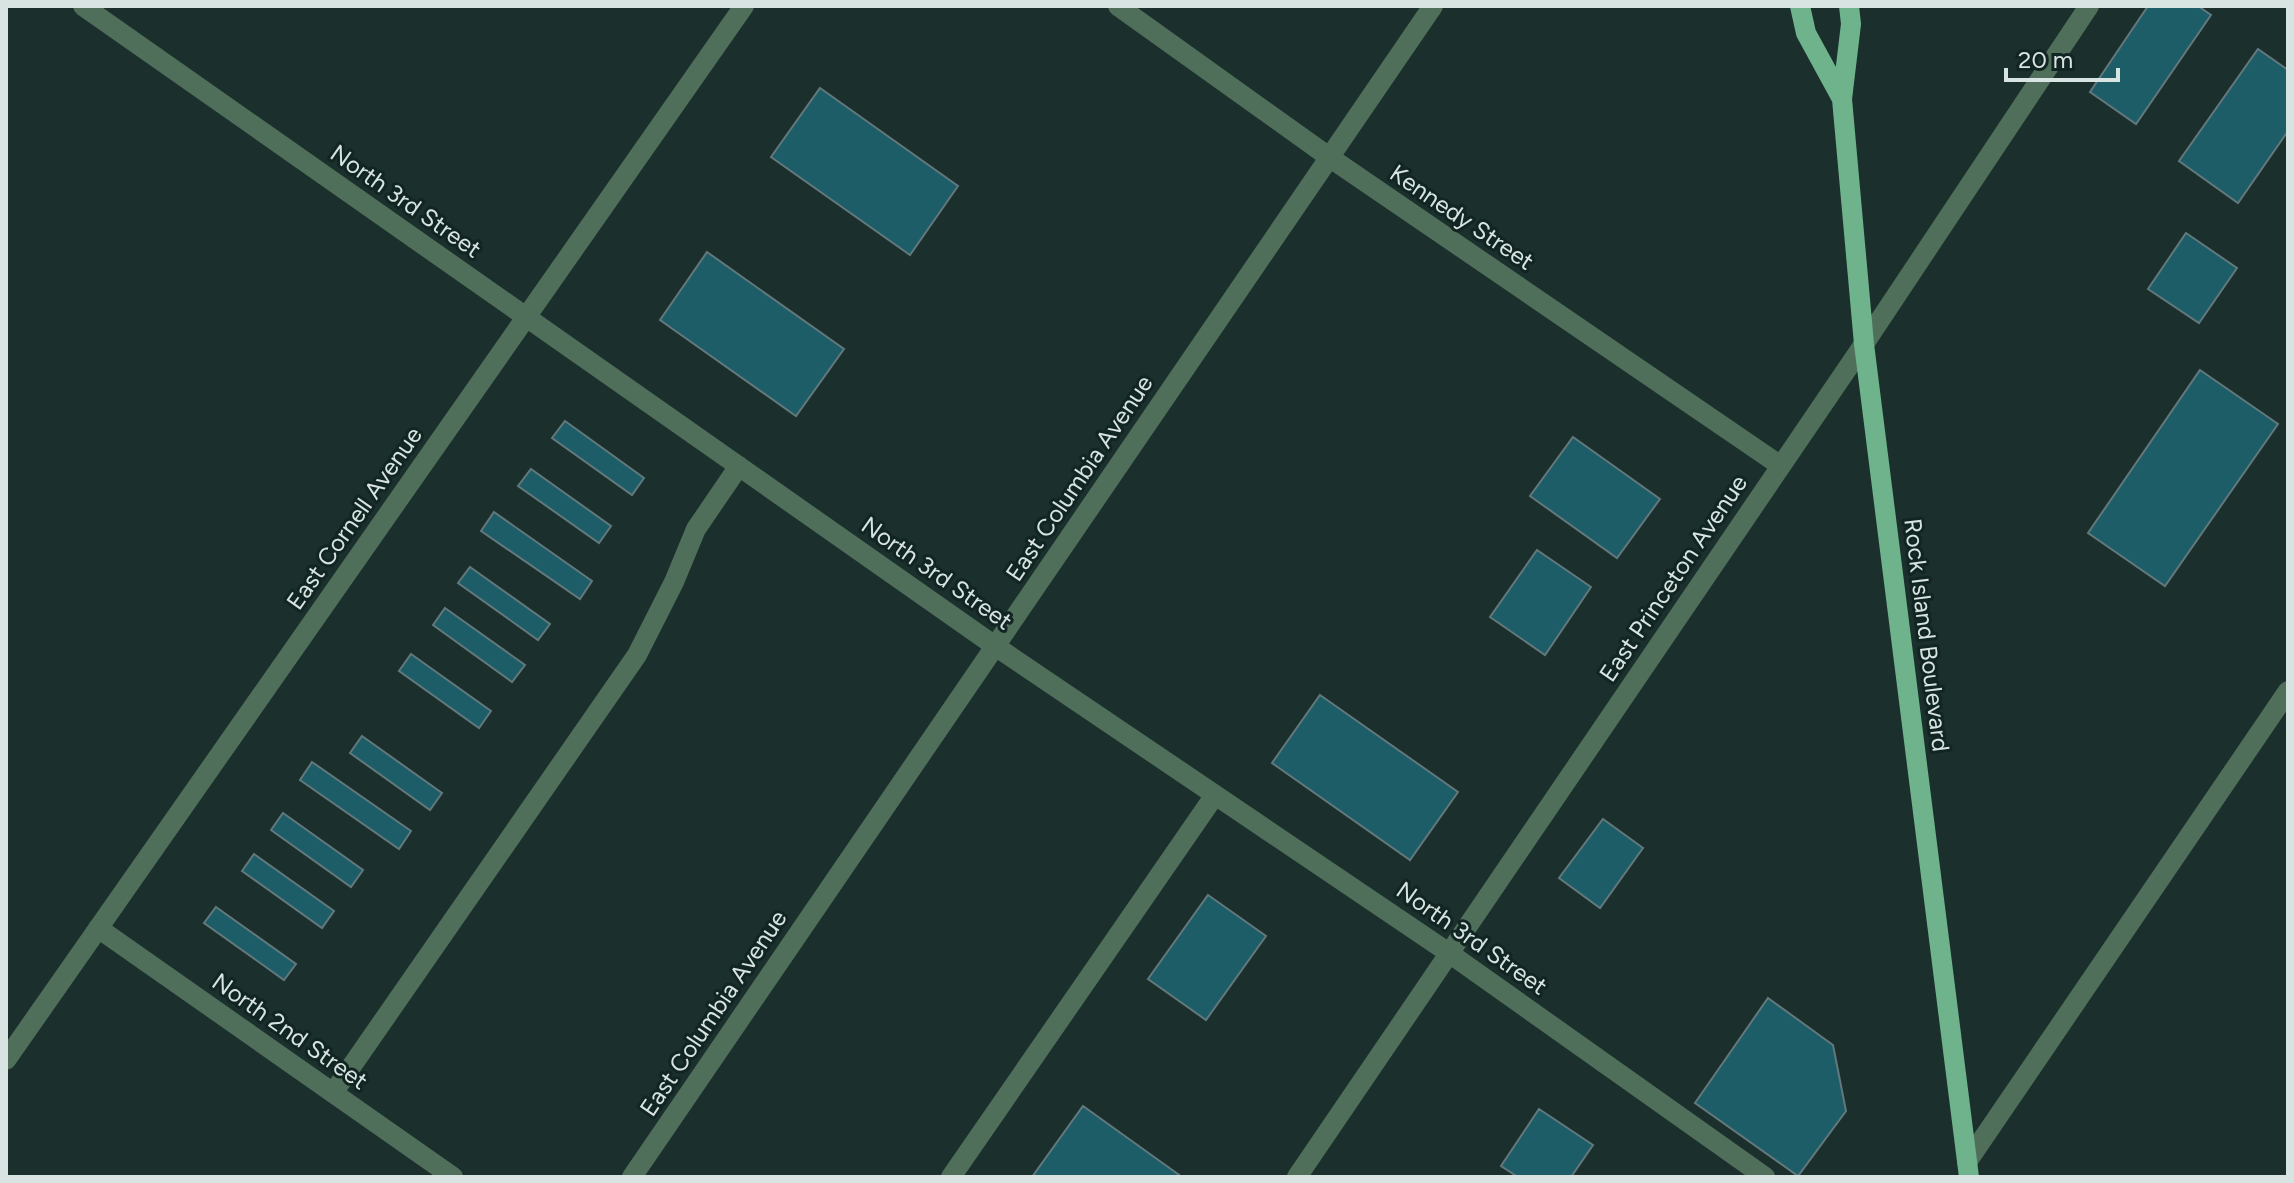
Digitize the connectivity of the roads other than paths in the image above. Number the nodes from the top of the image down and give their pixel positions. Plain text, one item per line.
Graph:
1 (83, 6) edge
2 (744, 6) edge
3 (1118, 6) edge
4 (1433, 6) edge
5 (1800, 6) edge
6 (1849, 6) edge
7 (2089, 6) edge
8 (1842, 99) junction
9 (1329, 157) junction
10 (526, 317) junction
11 (1864, 344) junction
12 (739, 466) junction
13 (1781, 466) junction
14 (995, 646) junction
15 (2288, 691) edge
16 (1215, 795) junction
17 (98, 928) junction
18 (1449, 953) junction
19 (6, 1060) edge
20 (333, 1093) junction
21 (1968, 1170) edge
22 (453, 1177) edge
23 (632, 1177) edge
24 (951, 1177) edge
25 (1297, 1177) edge
26 (1765, 1177) edge

1 - 10 street, North 3rd Street
2 - 10 street, East Cornell Avenue
3 - 9 street, Kennedy Street
4 - 9 street, East Columbia Avenue
5 - 8 main road, Rock Island Boulevard
6 - 8 main road, Rock Island Boulevard
7 - 11 street, East Princeton Avenue
8 - 11 main road, Rock Island Boulevard
9 - 13 street, Kennedy Street
9 - 14 street, East Columbia Avenue
10 - 12 street, North 3rd Street
10 - 17 street, East Cornell Avenue
11 - 13 street, East Princeton Avenue
11 - 21 main road, Rock Island Boulevard
12 - 14 street, North 3rd Street
12 - 20 street
13 - 18 street, East Princeton Avenue
14 - 16 street, North 3rd Street
14 - 23 street, East Columbia Avenue
15 - 21 street
16 - 18 street, North 3rd Street
16 - 24 street
17 - 19 street, East Cornell Avenue
17 - 20 street, North 2nd Street
18 - 25 street, East Princeton Avenue
18 - 26 street, North 3rd Street
20 - 22 street, North 2nd Street

